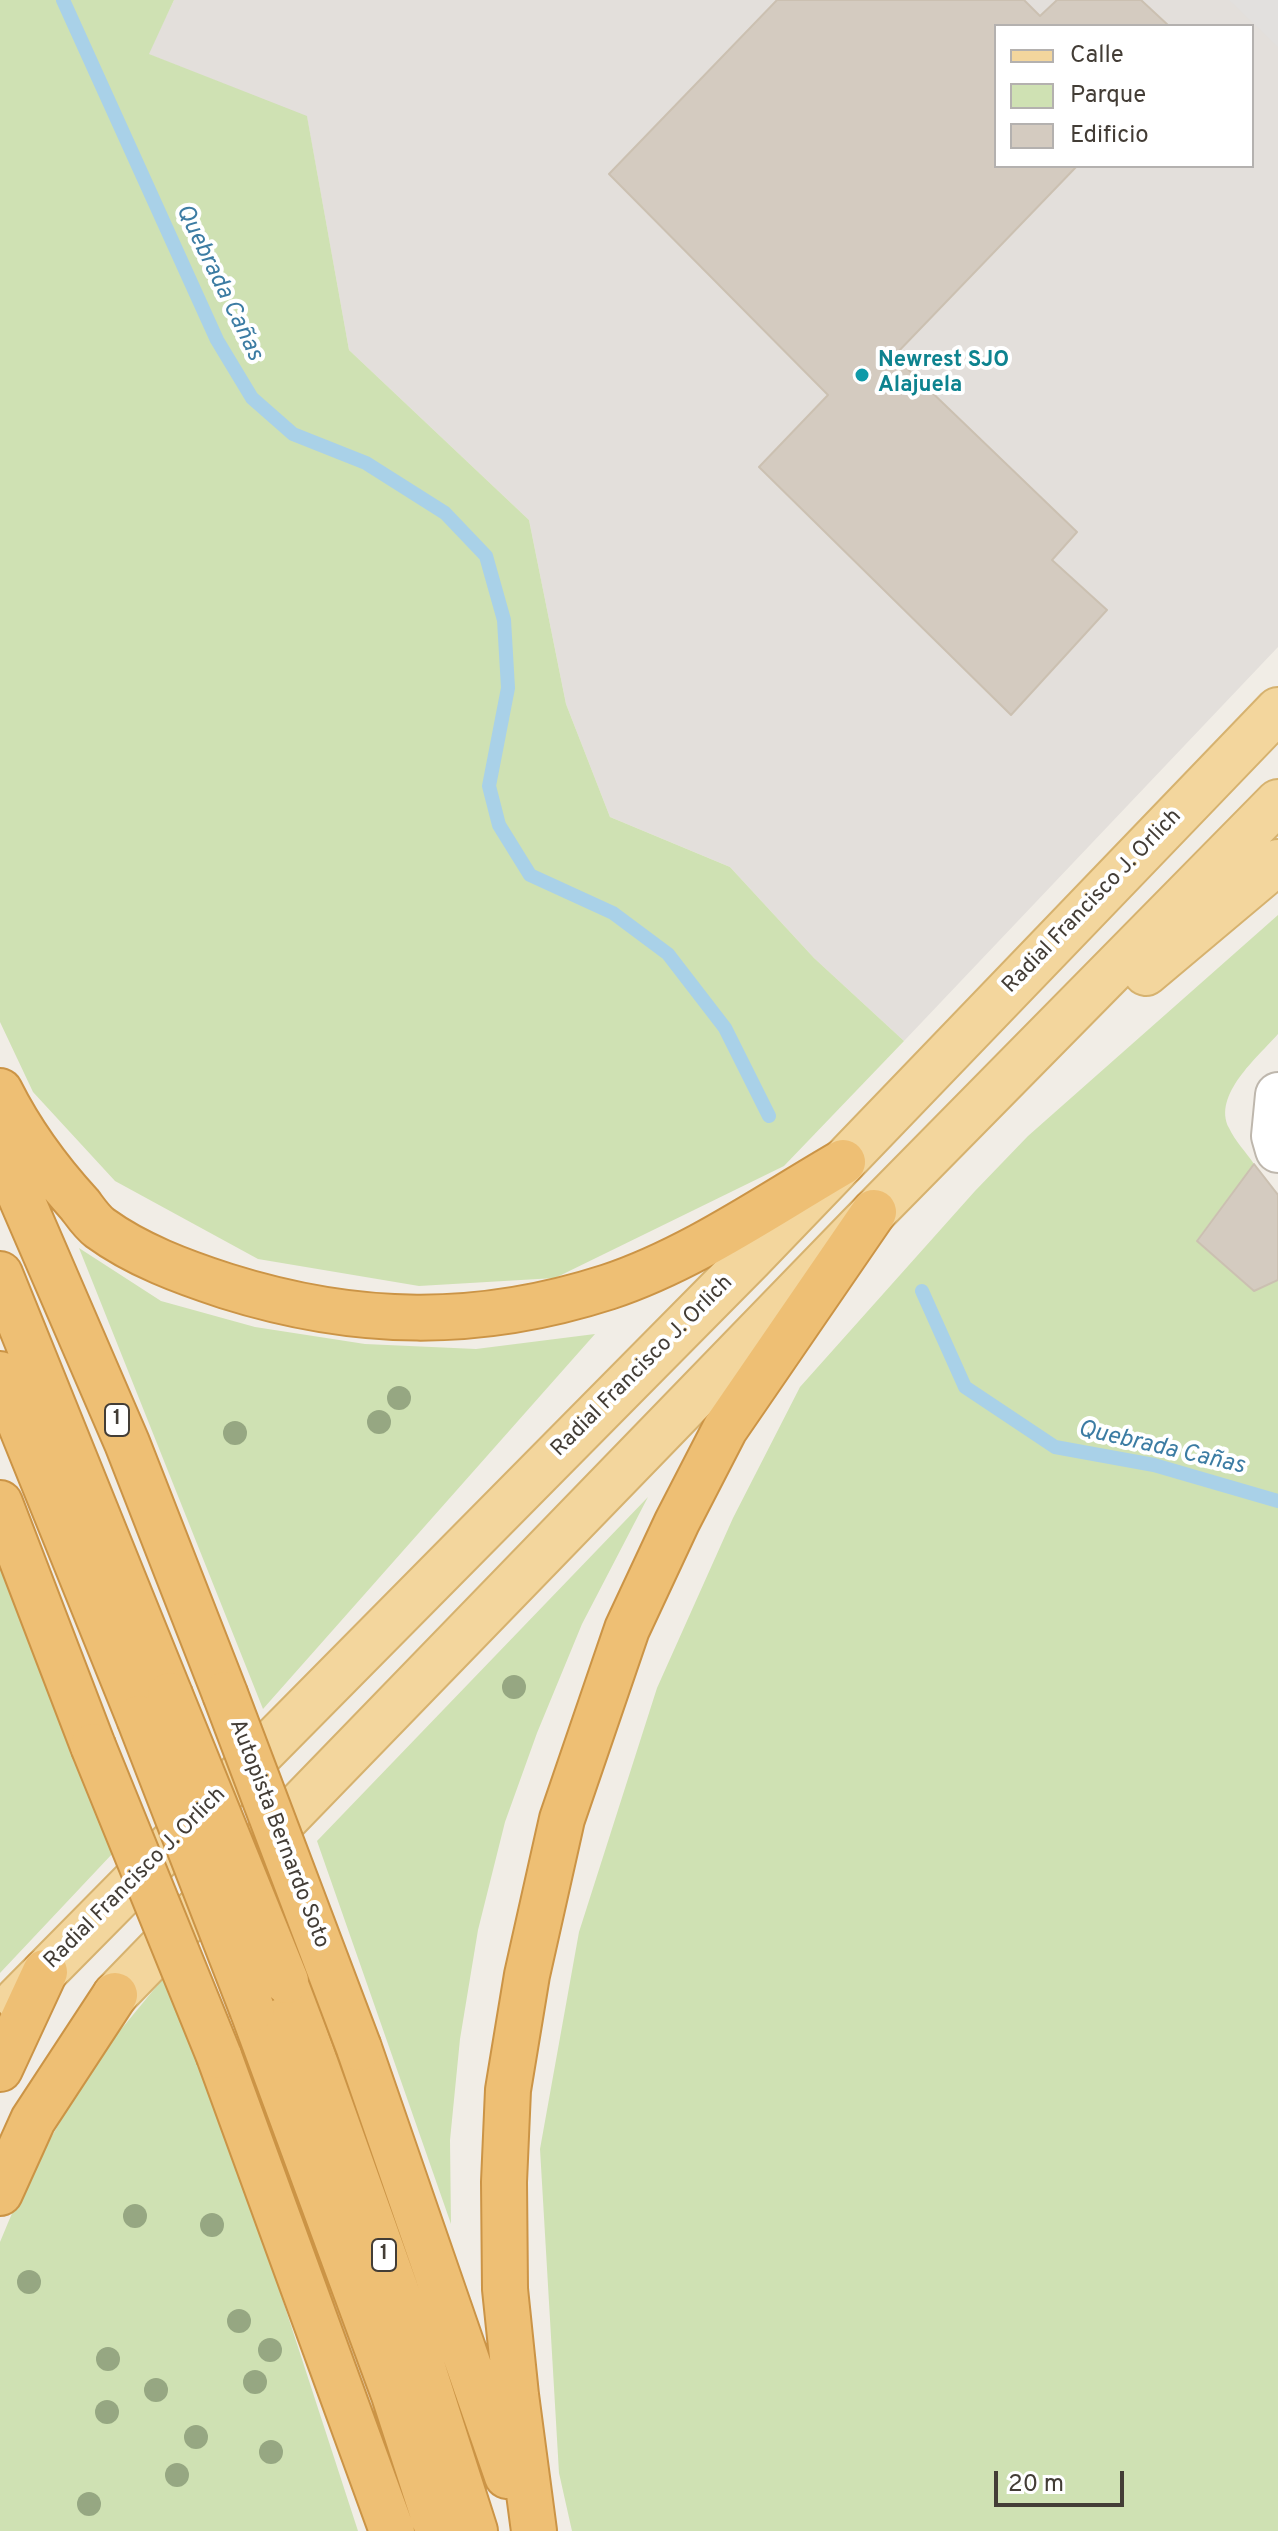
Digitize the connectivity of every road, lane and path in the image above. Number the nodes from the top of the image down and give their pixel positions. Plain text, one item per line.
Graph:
1 (1278, 710) edge
2 (1278, 802) edge
3 (1278, 862) edge
4 (0, 1091) edge
5 (1278, 1095) edge
6 (948, 1139) junction
7 (0, 1149) edge
8 (1278, 1150) edge
9 (843, 1162) junction
10 (874, 1212) junction
11 (0, 1274) edge
12 (0, 1374) edge
13 (0, 1503) edge
14 (154, 1706) junction
15 (45, 1972) junction
16 (115, 1995) joint
17 (0, 2018) edge
18 (0, 2069) edge
19 (0, 2193) edge
20 (386, 2521) edge
21 (438, 2531) edge
22 (475, 2531) edge
23 (527, 2531) edge
24 (534, 2531) edge

1 - 9 main road, Radial Francisco J. Orlich
2 - 6 main road
3 - 6 main road
4 - 9 highway
5 - 8 lane
6 - 10 main road
7 - 23 highway, Autopista Bernardo Soto / 1, bridge
9 - 15 main road, Radial Francisco J. Orlich
10 - 16 main road
10 - 24 highway
11 - 14 highway, Autopista Bernardo Soto / 1
12 - 14 highway, Autopista Bernardo Soto / 1
13 - 20 highway, bridge
14 - 21 highway, Autopista Bernardo Soto / 1, bridge
14 - 22 highway, Autopista Bernardo Soto / 1, bridge
15 - 17 main road, Radial Francisco J. Orlich
15 - 18 highway
16 - 19 highway

